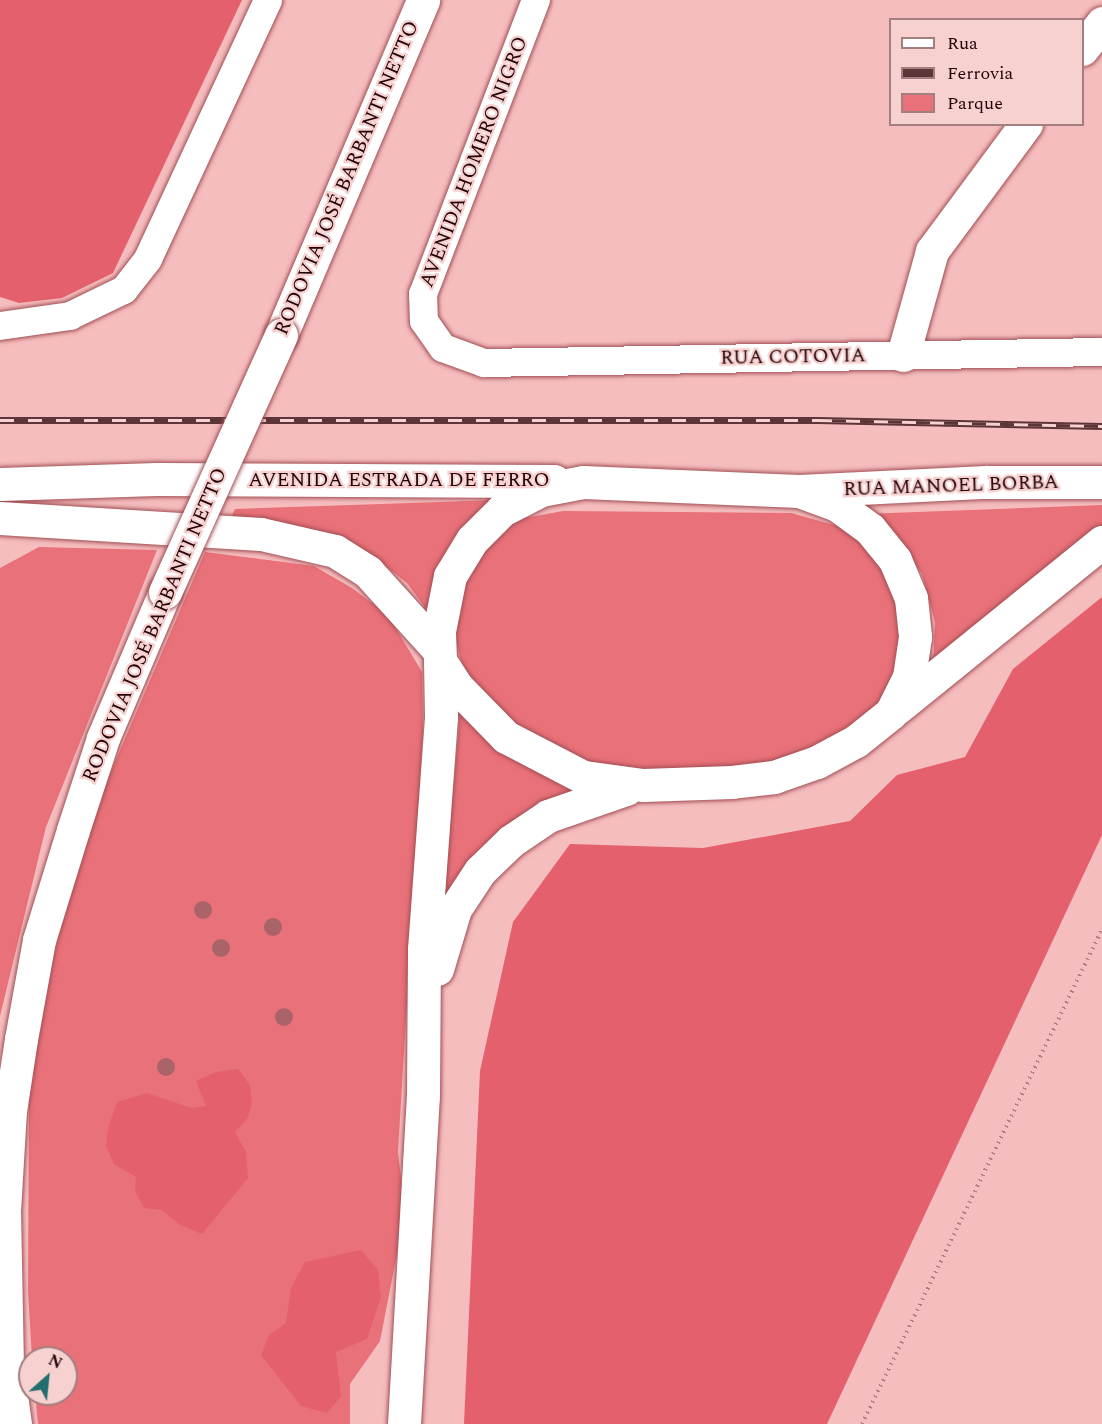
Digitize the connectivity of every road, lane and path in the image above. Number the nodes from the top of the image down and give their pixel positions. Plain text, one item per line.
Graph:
1 (268, 0) edge
2 (423, 0) edge
3 (536, 0) edge
4 (1102, 23) edge
5 (1084, 48) edge
6 (1025, 126) edge
7 (0, 326) edge
8 (1102, 352) edge
9 (903, 355) junction
10 (484, 363) joint
11 (583, 482) junction
12 (1102, 482) edge
13 (0, 484) edge
14 (799, 491) junction
15 (0, 518) edge
16 (1102, 542) edge
17 (438, 654) junction
18 (891, 713) junction
19 (644, 785) junction
20 (1102, 929) edge
21 (423, 1096) junction
22 (15, 1424) edge
23 (404, 1424) edge
24 (862, 1424) edge

1 - 7 street
2 - 22 main road, RODOVIA JOSÉ BARBANTI NETTO, bridge
3 - 10 street, AVENIDA HOMERO NIGRO
4 - 5 main road
6 - 9 main road
8 - 9 street, RUA COTOVIA
9 - 10 street, RUA COTOVIA
11 - 13 main road, AVENIDA ESTRADA DE FERRO
11 - 14 main road, RUA MANOEL BORBA
11 - 17 main road, RUA MANOEL BORBA
12 - 14 main road, RUA MANOEL BORBA
14 - 18 main road, RUA MANOEL BORBA
15 - 17 main road
16 - 18 main road, RUA MANOEL BORBA
17 - 19 main road, RUA MANOEL BORBA
17 - 21 main road
18 - 19 main road, RUA MANOEL BORBA
19 - 21 main road
20 - 24 path
21 - 23 main road

